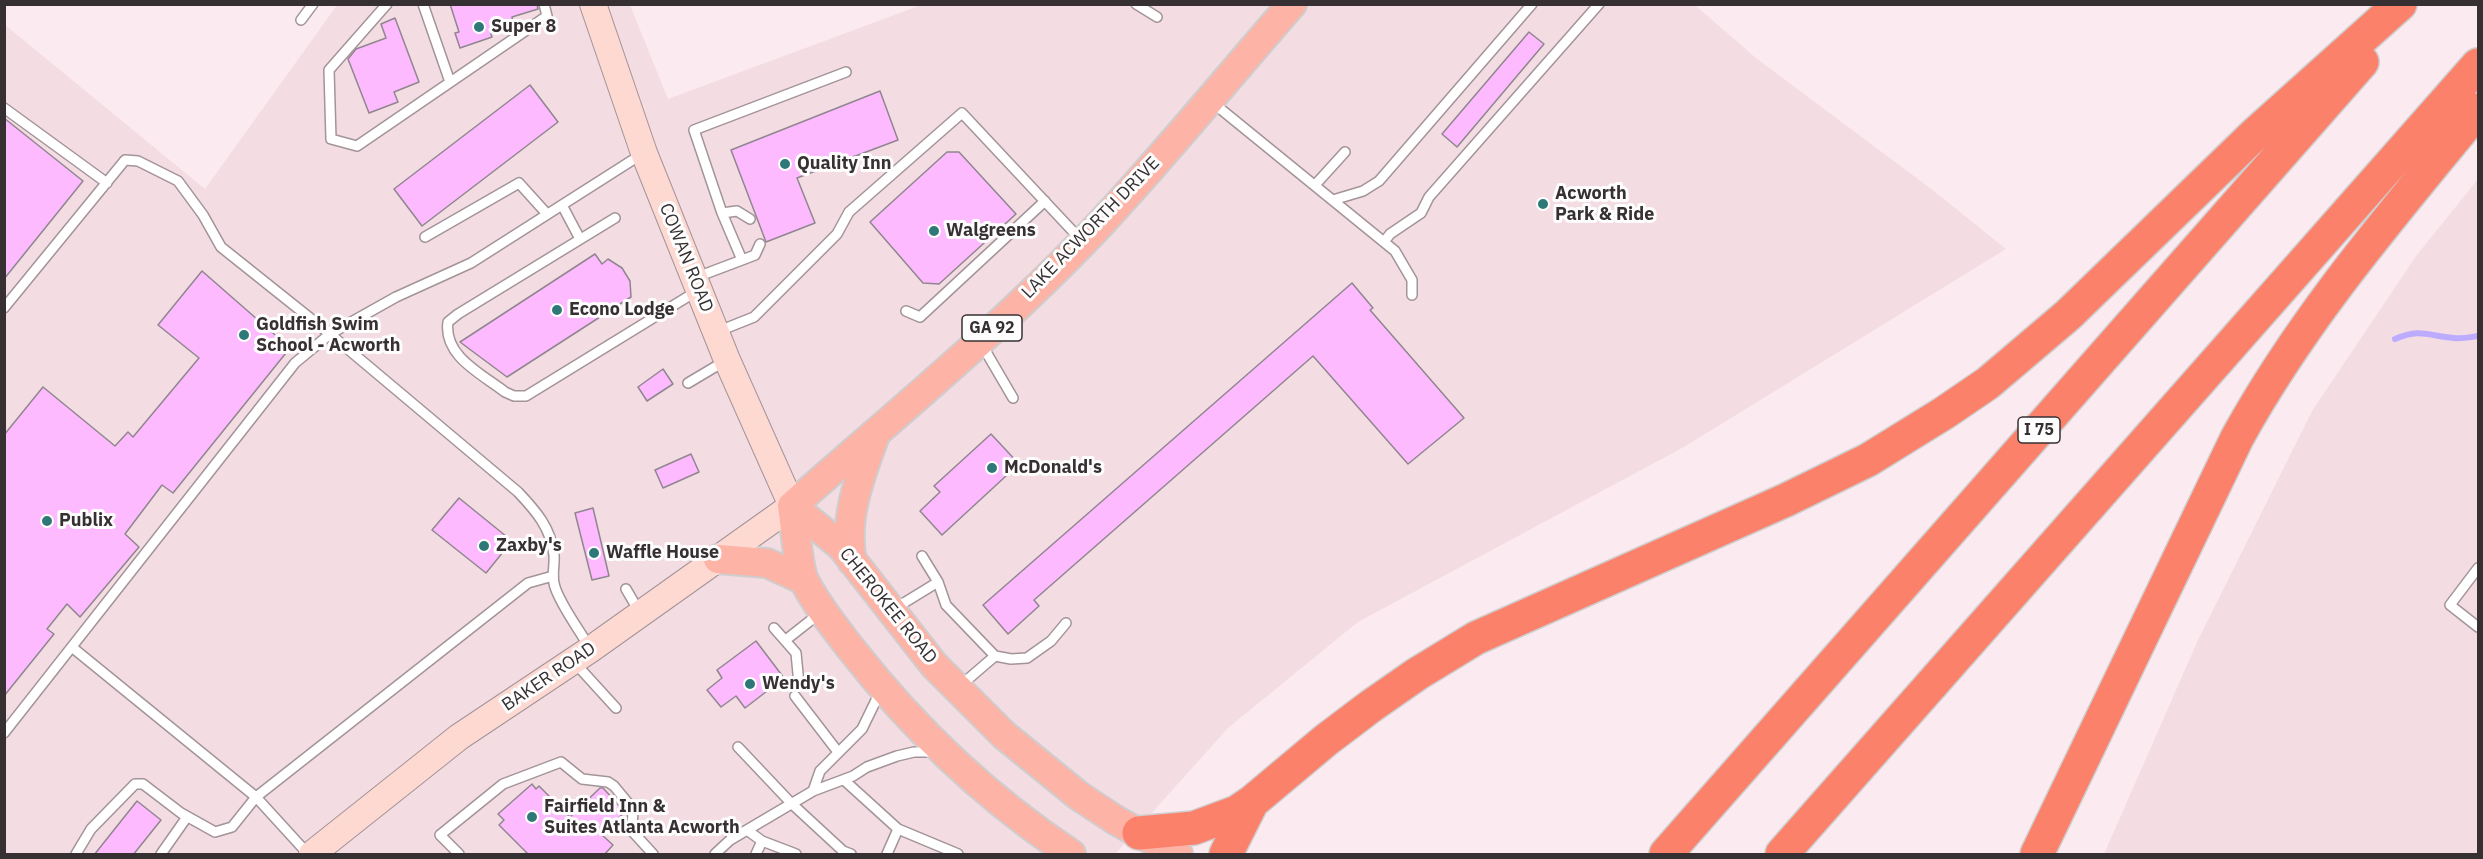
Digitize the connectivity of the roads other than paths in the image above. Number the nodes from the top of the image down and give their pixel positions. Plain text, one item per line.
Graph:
1 (313, 4) edge
2 (387, 4) edge
3 (423, 4) edge
4 (544, 4) edge
5 (593, 4) edge
6 (1136, 4) edge
7 (1532, 4) edge
8 (1599, 4) edge
9 (2400, 4) edge
10 (2413, 4) edge
11 (1289, 6) edge
12 (1152, 12) edge
13 (301, 20) dead end
14 (2478, 65) edge
15 (846, 72) dead end
16 (450, 82) junction
17 (1210, 101) junction
18 (4, 108) edge
19 (2478, 110) edge
20 (1345, 152) dead end
21 (644, 153) junction
22 (107, 183) junction
23 (1315, 185) junction
24 (1333, 200) junction
25 (1045, 201) junction
26 (562, 205) junction
27 (722, 213) junction
28 (548, 214) junction
29 (615, 218) dead end
30 (750, 219) dead end
31 (425, 237) dead end
32 (580, 239) junction
33 (1083, 241) junction
34 (1384, 242) junction
35 (760, 244) dead end
36 (742, 260) junction
37 (697, 284) junction
38 (1412, 295) dead end
39 (4, 308) edge
40 (906, 311) dead end
41 (716, 332) junction
42 (330, 334) junction
43 (979, 340) junction
44 (727, 360) junction
45 (688, 383) dead end
46 (1013, 399) dead end
47 (877, 431) junction
48 (792, 506) junction
49 (922, 556) dead end
50 (718, 559) junction
51 (852, 561) junction
52 (2478, 568) edge
53 (552, 576) junction
54 (804, 580) junction
55 (938, 582) junction
56 (626, 589) dead end
57 (824, 610) junction
58 (891, 611) junction
59 (641, 614) junction
60 (1066, 622) dead end
61 (2478, 627) edge
62 (774, 628) dead end
63 (786, 639) junction
64 (73, 648) junction
65 (582, 655) junction
66 (995, 656) junction
67 (799, 684) dead end
68 (882, 686) junction
69 (956, 689) junction
70 (795, 696) dead end
71 (616, 708) dead end
72 (4, 733) edge
73 (738, 747) dead end
74 (838, 752) junction
75 (946, 754) junction
76 (844, 780) junction
77 (813, 791) junction
78 (256, 797) junction
79 (1252, 802) junction
80 (791, 803) junction
81 (188, 817) junction
82 (898, 829) junction
83 (747, 830) junction
84 (1139, 833) junction
85 (762, 841) junction
86 (934, 844) junction
87 (845, 853) edge
88 (954, 854) edge
89 (76, 855) edge
90 (161, 855) edge
91 (310, 855) edge
92 (459, 855) edge
93 (653, 855) edge
94 (715, 855) edge
95 (756, 855) edge
96 (795, 855) edge
97 (887, 855) edge
98 (929, 855) edge
99 (1071, 855) edge
100 (1178, 855) edge
101 (1226, 855) edge
102 (1666, 855) edge
103 (1782, 855) edge
104 (2037, 855) edge

1 - 13 lane
2 - 16 lane
3 - 16 lane
4 - 16 lane
5 - 21 main road, COWAN ROAD
6 - 12 lane
7 - 24 lane
8 - 34 lane
9 - 79 highway
10 - 102 highway, I 75
11 - 17 main road, LAKE ACWORTH DRIVE / GA 92
14 - 103 highway
15 - 27 lane
17 - 23 lane
17 - 33 main road, LAKE ACWORTH DRIVE / GA 92
18 - 22 lane
19 - 104 highway
20 - 23 lane
21 - 26 lane
21 - 37 main road, COWAN ROAD
22 - 39 lane
22 - 42 lane
23 - 24 lane
24 - 34 lane
25 - 33 lane
25 - 40 lane
25 - 41 lane
26 - 28 lane
26 - 32 lane
27 - 30 lane
27 - 36 lane
28 - 31 lane
28 - 42 lane
29 - 32 lane
32 - 37 lane
33 - 43 main road, LAKE ACWORTH DRIVE / GA 92
34 - 38 lane
35 - 36 lane
36 - 37 lane
37 - 41 main road, COWAN ROAD
41 - 44 main road, COWAN ROAD
42 - 53 lane
42 - 64 lane
43 - 46 lane
43 - 47 main road, LAKE ACWORTH DRIVE / GA 92
44 - 45 lane
44 - 48 main road, COWAN ROAD
47 - 48 main road, LAKE ACWORTH DRIVE / GA 92
47 - 51 main road
48 - 50 main road, BAKER ROAD
48 - 51 main road, CHEROKEE ROAD
48 - 54 main road
49 - 55 lane
50 - 54 main road
50 - 59 main road, BAKER ROAD
51 - 58 main road, CHEROKEE ROAD
52 - 61 lane
53 - 65 lane
53 - 78 lane
54 - 57 main road
55 - 58 lane
55 - 66 lane
56 - 59 lane
57 - 63 lane
57 - 68 main road
58 - 69 main road, CHEROKEE ROAD
59 - 65 main road, BAKER ROAD
60 - 66 lane
62 - 63 lane
63 - 67 lane
64 - 72 lane
64 - 78 lane
65 - 71 lane
65 - 91 main road, BAKER ROAD
66 - 69 lane
68 - 74 lane
68 - 75 main road
69 - 84 main road, CHEROKEE ROAD
70 - 74 lane
73 - 80 lane
74 - 77 lane
75 - 76 lane
75 - 99 main road
76 - 77 lane
76 - 82 lane
77 - 80 lane
78 - 81 lane
78 - 91 lane
79 - 84 highway
79 - 101 highway
80 - 83 lane
80 - 87 lane
81 - 89 lane
81 - 90 lane
82 - 86 lane
82 - 97 lane
83 - 85 lane
83 - 94 lane
84 - 100 main road, CHEROKEE ROAD
85 - 95 lane
85 - 96 lane
86 - 88 lane
86 - 98 lane
92 - 93 lane

